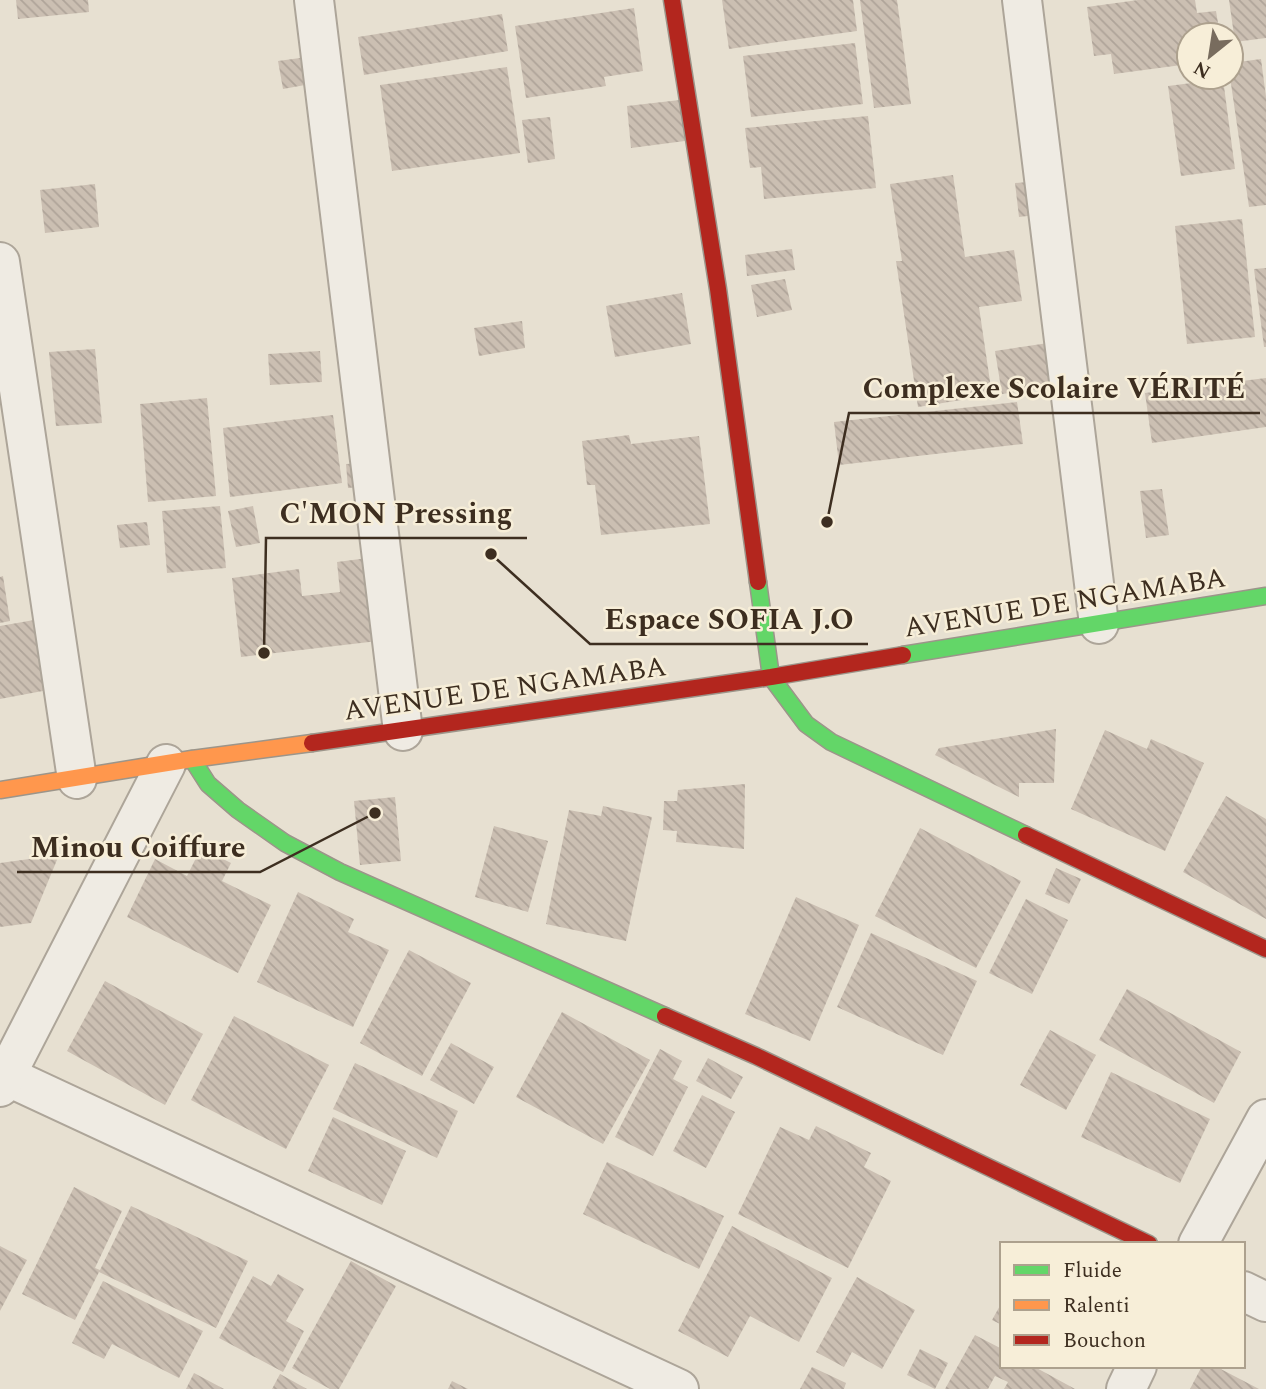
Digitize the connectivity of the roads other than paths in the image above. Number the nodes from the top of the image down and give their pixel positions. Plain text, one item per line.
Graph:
1 (314, 0) edge
2 (672, 0) edge
3 (1023, 0) edge
4 (0, 262) edge
5 (1266, 596) edge
6 (1099, 624) junction
7 (771, 677) junction
8 (403, 731) junction
9 (179, 762) junction
10 (77, 779) junction
11 (0, 790) edge
12 (1266, 949) edge
13 (2, 1079) edge
14 (1266, 1119) edge
15 (1145, 1242) edge
16 (1199, 1242) edge
17 (1245, 1292) edge
18 (1266, 1302) edge
19 (1136, 1368) edge
20 (679, 1389) edge
21 (1126, 1389) edge

1 - 8 street
2 - 7 street
3 - 6 street
4 - 10 street
5 - 6 street, AVENUE DE NGAMABA
6 - 7 street, AVENUE DE NGAMABA
7 - 8 street, AVENUE DE NGAMABA
7 - 12 street
8 - 9 street, AVENUE DE NGAMABA
9 - 10 street, AVENUE DE NGAMABA
9 - 13 street
9 - 15 street
10 - 11 street, AVENUE DE NGAMABA
13 - 20 street
14 - 16 street
17 - 18 street
19 - 21 street

